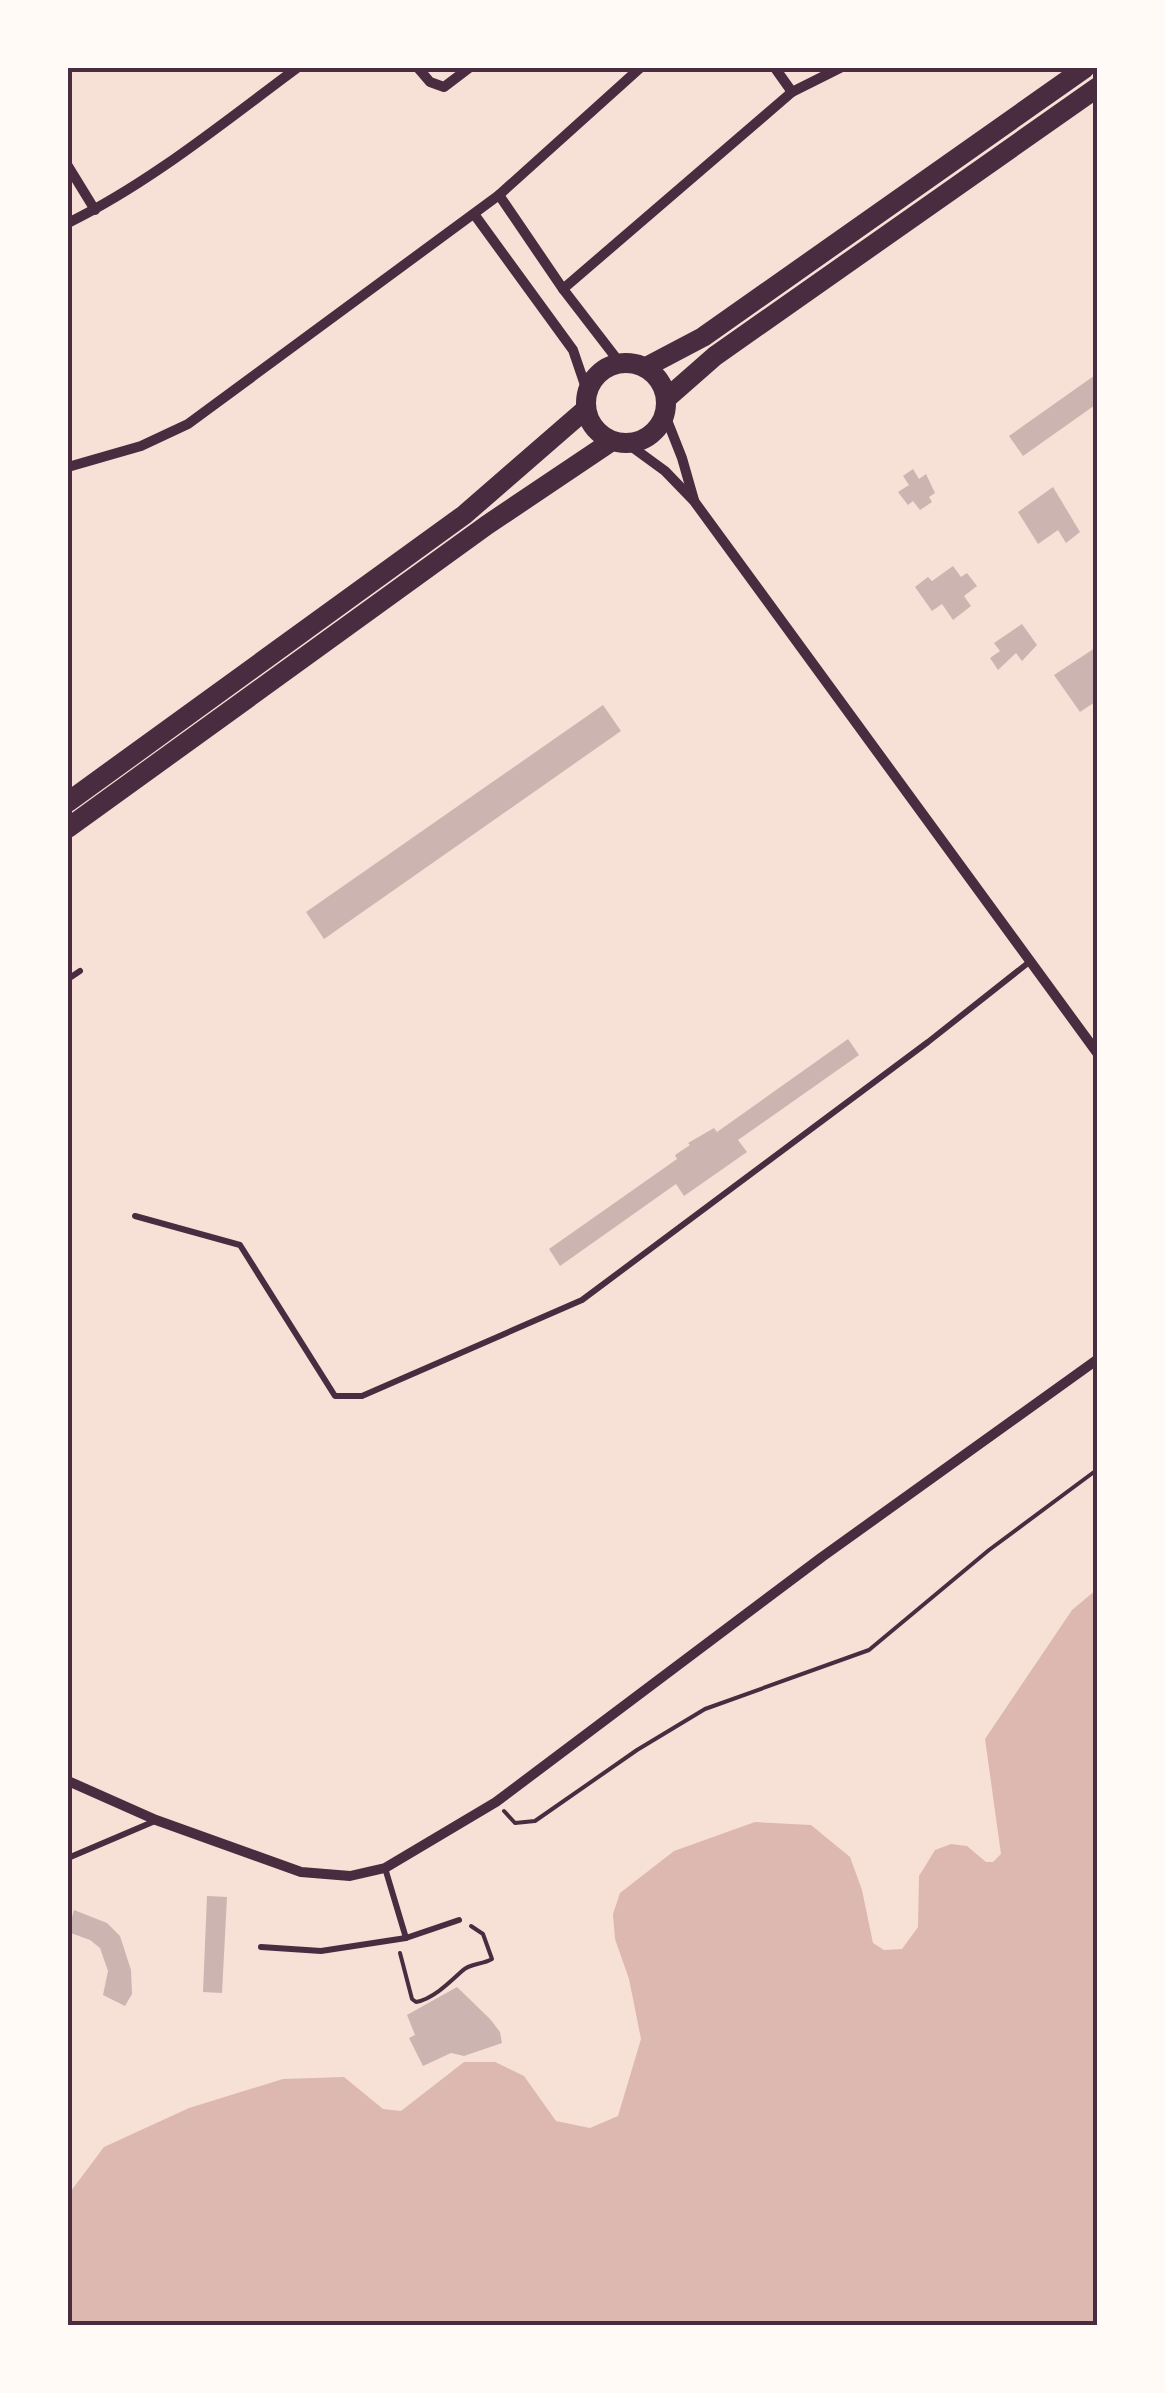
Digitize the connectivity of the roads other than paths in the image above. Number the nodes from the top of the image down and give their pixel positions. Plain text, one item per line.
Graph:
1 (297, 68) edge
2 (418, 68) edge
3 (469, 68) edge
4 (640, 68) edge
5 (775, 68) edge
6 (840, 68) edge
7 (1085, 68) edge
8 (1098, 87) edge
9 (792, 92) junction
10 (68, 166) edge
11 (499, 194) junction
12 (95, 210) junction
13 (474, 214) junction
14 (68, 223) edge
15 (563, 290) junction
16 (620, 363) junction
17 (646, 367) junction
18 (586, 400) junction
19 (666, 407) junction
20 (620, 443) junction
21 (68, 467) edge
22 (694, 501) junction
23 (68, 802) edge
24 (68, 828) edge
25 (1028, 963) junction
26 (80, 970) dead end
27 (68, 979) edge
28 (1098, 1054) edge
29 (135, 1216) dead end
30 (1098, 1358) edge
31 (68, 1781) edge
32 (156, 1820) junction
33 (68, 1858) edge
34 (385, 1868) junction
35 (459, 1920) road end
36 (406, 1938) junction
37 (261, 1947) dead end

1 - 12 street
2 - 3 street
4 - 11 street
5 - 9 street
6 - 9 street
7 - 17 highway
8 - 19 highway
9 - 15 street
10 - 12 street
11 - 13 street
11 - 15 street
12 - 14 street
13 - 18 street
13 - 21 street
15 - 16 street
16 - 17 highway
16 - 18 highway
17 - 19 highway
18 - 20 highway
18 - 23 highway
19 - 20 highway
19 - 22 street
20 - 22 street
20 - 24 highway
22 - 25 street
25 - 28 street
25 - 29 lane
26 - 27 lane
30 - 34 street
31 - 32 street
32 - 33 lane
32 - 34 street
34 - 36 lane
35 - 36 lane
36 - 37 lane

